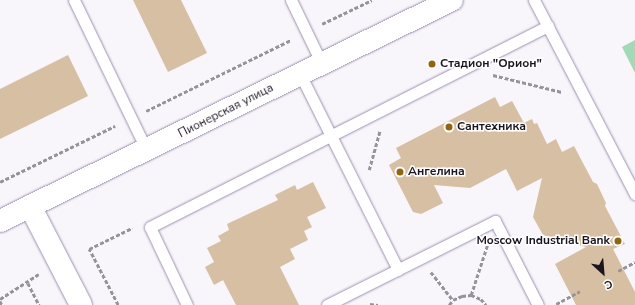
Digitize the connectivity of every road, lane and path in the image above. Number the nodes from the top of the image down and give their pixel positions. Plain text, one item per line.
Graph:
1 (74, 0) edge
2 (291, 0) edge
3 (372, 0) edge
4 (452, 0) edge
5 (534, 0) edge
6 (548, 26) junction
7 (306, 32) junction
8 (322, 64) junction
9 (300, 74) junction
10 (490, 74) dead end
11 (585, 98) junction
12 (379, 111) junction
13 (131, 118) junction
14 (330, 136) junction
15 (147, 150) junction
16 (0, 182) edge
17 (635, 194) edge
18 (362, 197) junction
19 (30, 206) junction
20 (0, 221) edge
21 (495, 221) junction
22 (89, 249) dead end
23 (420, 259) junction
24 (635, 262) edge
25 (398, 270) junction
26 (43, 272) dead end
27 (618, 272) dead end
28 (28, 283) junction
29 (580, 291) dead end
30 (471, 295) junction
31 (0, 300) edge
32 (454, 300) junction
33 (2, 305) edge
34 (39, 305) edge
35 (82, 305) edge
36 (118, 305) edge
37 (187, 305) edge
38 (327, 305) edge
39 (449, 305) edge
40 (486, 305) edge
41 (538, 305) edge
42 (554, 305) edge

1 - 13 lane
2 - 7 lane
3 - 7 path
4 - 8 street, Пионерская улица
5 - 6 lane
6 - 11 lane
6 - 12 lane
7 - 8 lane
7 - 13 path
8 - 9 street, Пионерская улица
9 - 14 lane
9 - 15 street, Пионерская улица
10 - 11 path
11 - 17 lane
12 - 14 lane
12 - 18 path
13 - 15 lane
13 - 16 path
14 - 18 lane
14 - 37 lane
15 - 19 street, Пионерская улица
18 - 25 lane
19 - 20 street, Пионерская улица
19 - 35 street
21 - 23 lane
21 - 30 path
21 - 41 lane
22 - 36 path
23 - 25 lane
23 - 32 path
24 - 27 path
25 - 38 lane
26 - 28 path
28 - 31 path
28 - 34 path
29 - 42 path
30 - 32 path
30 - 40 path
31 - 33 path
32 - 39 path

